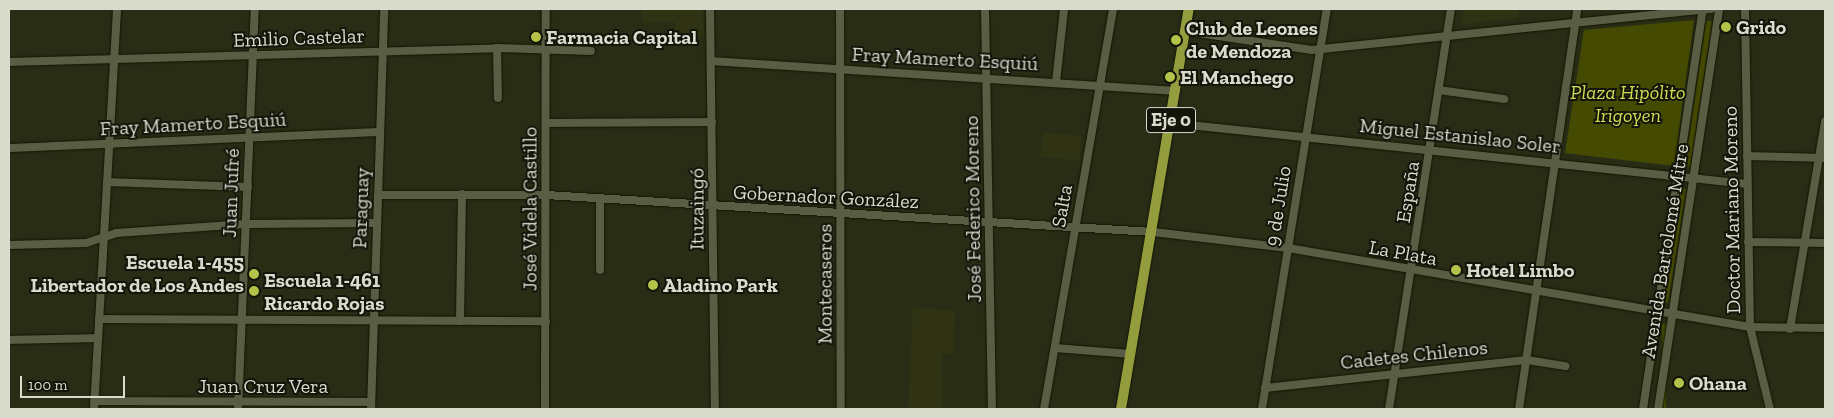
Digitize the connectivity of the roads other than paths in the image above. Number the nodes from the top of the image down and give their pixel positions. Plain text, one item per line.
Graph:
1 (117, 9) edge
2 (256, 9) edge
3 (384, 9) edge
4 (546, 9) edge
5 (710, 9) edge
6 (840, 9) edge
7 (985, 9) edge
8 (1064, 9) edge
9 (1113, 9) edge
10 (1189, 9) edge
11 (1327, 9) edge
12 (1451, 9) edge
13 (1577, 9) edge
14 (1703, 9) edge
15 (1712, 9) edge
16 (1719, 9) edge
17 (1745, 9) edge
18 (1575, 20) junction
19 (1185, 31) junction
20 (1447, 33) junction
21 (497, 48) junction
22 (546, 49) junction
23 (1319, 50) junction
24 (591, 51) dead end
25 (382, 52) junction
26 (254, 56) junction
27 (114, 59) junction
28 (9, 62) edge
29 (712, 62) junction
30 (839, 69) junction
31 (986, 78) junction
32 (1056, 82) junction
33 (1100, 85) junction
34 (1176, 90) junction
35 (1439, 90) junction
36 (498, 98) dead end
37 (1504, 99) dead end
38 (712, 122) junction
39 (1825, 122) edge
40 (546, 123) junction
41 (1170, 123) junction
42 (380, 132) junction
43 (250, 136) junction
44 (1306, 137) junction
45 (108, 144) junction
46 (9, 148) edge
47 (1431, 148) junction
48 (1747, 156) junction
49 (1822, 158) edge
50 (1554, 162) junction
51 (1679, 176) junction
52 (1692, 177) junction
53 (106, 182) junction
54 (1747, 184) junction
55 (248, 187) junction
56 (462, 194) junction
57 (378, 195) junction
58 (546, 195) junction
59 (600, 199) junction
60 (714, 207) junction
61 (842, 213) junction
62 (990, 222) junction
63 (377, 223) junction
64 (246, 224) junction
65 (1075, 227) junction
66 (1153, 232) junction
67 (103, 237) junction
68 (1748, 242) junction
69 (1804, 242) junction
70 (1825, 242) edge
71 (9, 245) edge
72 (1288, 248) junction
73 (600, 270) dead end
74 (1413, 271) junction
75 (1536, 291) junction
76 (1658, 312) junction
77 (1672, 314) junction
78 (99, 319) junction
79 (242, 320) junction
80 (374, 321) junction
81 (460, 321) junction
82 (546, 321) junction
83 (1750, 327) junction
84 (1790, 328) junction
85 (1825, 328) edge
86 (98, 338) junction
87 (9, 340) edge
88 (1055, 348) junction
89 (1131, 354) junction
90 (1527, 360) junction
91 (1566, 366) dead end
92 (1395, 374) junction
93 (1265, 388) junction
94 (94, 405) edge
95 (238, 406) edge
96 (371, 406) edge
97 (545, 409) edge
98 (715, 409) edge
99 (841, 409) edge
100 (992, 409) edge
101 (1044, 409) edge
102 (1121, 409) edge
103 (1262, 409) edge
104 (1389, 409) edge
105 (1519, 409) edge
106 (1643, 409) edge
107 (1658, 409) edge
108 (1770, 409) edge

1 - 27 street
2 - 26 street, Juan Jufré
3 - 25 street, Paraguay
4 - 22 street, José Videla Castillo
5 - 29 street, Ituzaingó
6 - 30 street, Montecaseros
7 - 31 street, José Federico Moreno
8 - 32 street
9 - 33 street, Salta
10 - 19 main road, Eje 0
11 - 23 street, 9 de Julio
12 - 20 street, España
13 - 18 street
14 - 15 street
14 - 18 street
14 - 51 street, Avenida Bartolomé Mitre
16 - 52 street, Avenida Bartolomé Mitre
17 - 48 street, Doctor Mariano Moreno
18 - 20 street
18 - 50 street
19 - 23 street
19 - 34 main road, Eje 0
20 - 23 street
20 - 35 street, España
21 - 22 street, Emilio Castelar
21 - 25 street, Emilio Castelar
21 - 36 street
22 - 24 street, Emilio Castelar
22 - 40 street, José Videla Castillo
23 - 44 street, 9 de Julio
25 - 26 street, Emilio Castelar
25 - 42 street, Paraguay
26 - 27 street, Emilio Castelar
26 - 43 street, Juan Jufré
27 - 28 street, Emilio Castelar
27 - 45 street
29 - 30 street, Fray Mamerto Esquiú
29 - 38 street, Ituzaingó
30 - 31 street, Fray Mamerto Esquiú
30 - 61 street, Montecaseros
31 - 32 street, Fray Mamerto Esquiú
31 - 62 street, José Federico Moreno
32 - 33 street, Fray Mamerto Esquiú
33 - 34 street, Fray Mamerto Esquiú
33 - 65 street, Salta
34 - 41 main road, Eje 0
35 - 37 street
35 - 47 street, España
38 - 40 street
38 - 60 street, Ituzaingó
39 - 49 street
40 - 58 street, José Videla Castillo
41 - 44 street, Miguel Estanislao Soler
41 - 66 main road, Eje 0
42 - 43 street, Fray Mamerto Esquiú
42 - 57 street, Paraguay
43 - 45 street, Fray Mamerto Esquiú
43 - 55 street, Juan Jufré
44 - 47 street, Miguel Estanislao Soler
44 - 72 street, 9 de Julio
45 - 46 street, Fray Mamerto Esquiú
45 - 53 street
47 - 50 street, Miguel Estanislao Soler
47 - 74 street, España
48 - 49 street
48 - 54 street, Doctor Mariano Moreno
49 - 69 street
50 - 51 street, Miguel Estanislao Soler
50 - 75 street
51 - 52 street, Miguel Estanislao Soler
51 - 76 street, Avenida Bartolomé Mitre
52 - 54 street, Miguel Estanislao Soler
52 - 77 street, Avenida Bartolomé Mitre
53 - 55 street
53 - 67 street
54 - 68 street, Doctor Mariano Moreno
55 - 64 street, Juan Jufré
56 - 57 street, Gobernador González
56 - 58 street, Gobernador González
56 - 81 street
57 - 63 street, Paraguay
58 - 59 street, Gobernador González
58 - 82 street, José Videla Castillo
59 - 60 street, Gobernador González
59 - 73 street
60 - 61 street, Gobernador González
60 - 98 street, Ituzaingó
61 - 62 street, Gobernador González
61 - 99 street, Montecaseros
62 - 65 street, Gobernador González
62 - 100 street, José Federico Moreno
63 - 64 street
63 - 80 street, Paraguay
64 - 67 street
64 - 79 street, Juan Jufré
65 - 66 street, Gobernador González
65 - 88 street, Salta
66 - 72 street, La Plata
66 - 89 main road, Eje 0
67 - 71 street
67 - 78 street
68 - 69 street
68 - 83 street, Doctor Mariano Moreno
69 - 70 street
69 - 84 street
72 - 74 street, La Plata
72 - 93 street, 9 de Julio
74 - 75 street, La Plata
74 - 92 street, España
75 - 76 street, La Plata
75 - 90 street
76 - 77 street, La Plata
76 - 106 street, Avenida Bartolomé Mitre
77 - 83 street, La Plata
77 - 107 street, Avenida Bartolomé Mitre
78 - 79 street
78 - 86 street
79 - 80 street
79 - 95 street, Juan Jufré
80 - 81 street
80 - 96 street, Paraguay
81 - 82 street
82 - 97 street, José Videla Castillo
83 - 84 street, La Plata
83 - 108 street, Doctor Mariano Moreno
84 - 85 street, La Plata
86 - 87 street
86 - 94 street
88 - 89 street
88 - 101 street, Salta
89 - 102 main road, Eje 0
90 - 91 street, Cadetes Chilenos
90 - 92 street, Cadetes Chilenos
90 - 105 street
92 - 93 street, Cadetes Chilenos
92 - 104 street, España
93 - 103 street, 9 de Julio
94 - 95 street, Juan Cruz Vera
95 - 96 street, Juan Cruz Vera

